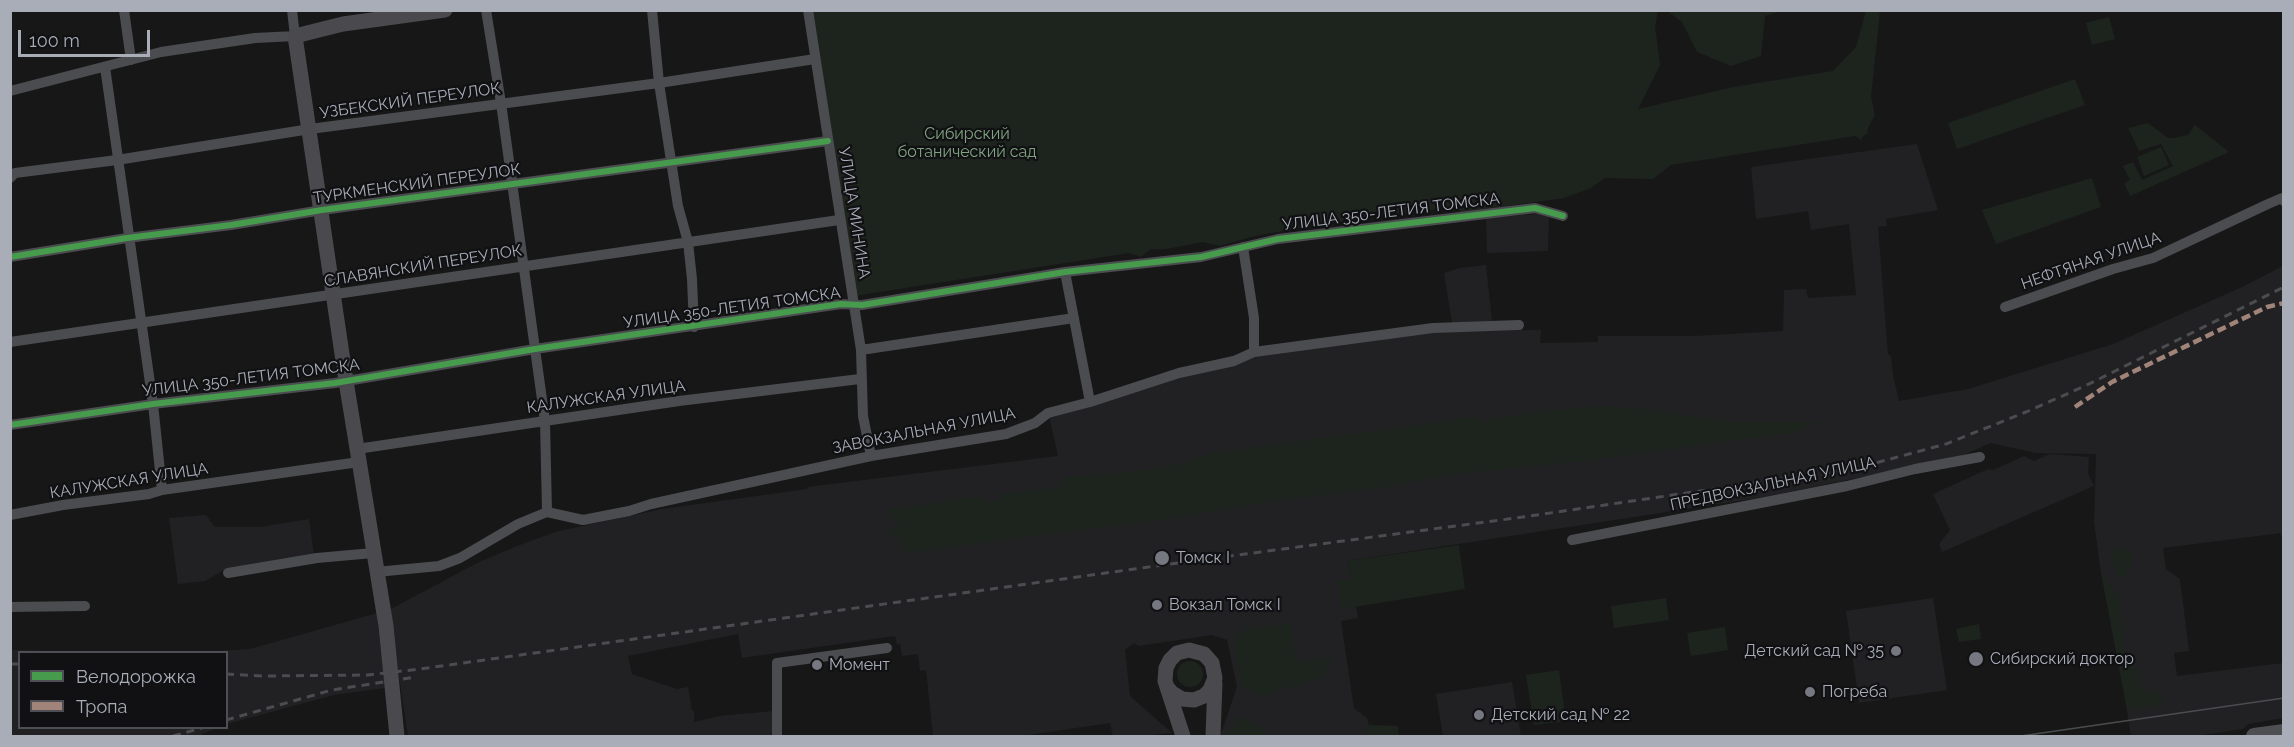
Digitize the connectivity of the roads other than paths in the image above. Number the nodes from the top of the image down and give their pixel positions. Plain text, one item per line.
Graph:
1 (124, 10) edge
2 (292, 10) edge
3 (445, 10) edge
4 (486, 10) edge
5 (652, 10) edge
6 (808, 10) edge
7 (295, 36) junction
8 (816, 59) junction
9 (131, 60) junction
10 (105, 67) junction
11 (659, 83) junction
12 (10, 91) edge
13 (501, 104) junction
14 (310, 129) junction
15 (828, 141) junction
16 (117, 160) junction
17 (671, 162) junction
18 (10, 178) edge
19 (511, 185) junction
20 (2283, 201) edge
21 (322, 210) junction
22 (1563, 216) dead end
23 (839, 220) junction
24 (128, 238) junction
25 (688, 242) junction
26 (1243, 247) junction
27 (10, 257) edge
28 (523, 266) junction
29 (1065, 272) junction
30 (334, 295) junction
31 (853, 305) junction
32 (2005, 307) dead end
33 (1074, 318) junction
34 (141, 322) junction
35 (1519, 325) dead end
36 (694, 327) junction
37 (10, 342) edge
38 (536, 349) junction
39 (861, 350) junction
40 (1254, 352) junction
41 (860, 379) junction
42 (346, 381) junction
43 (1090, 402) junction
44 (153, 404) junction
45 (545, 421) junction
46 (10, 424) edge
47 (358, 455) junction
48 (871, 456) junction
49 (1980, 457) dead end
50 (162, 490) junction
51 (547, 512) junction
52 (10, 515) edge
53 (1572, 540) dead end
54 (373, 554) junction
55 (376, 572) junction
56 (228, 573) dead end
57 (85, 606) dead end
58 (10, 607) edge
59 (887, 648) dead end
60 (1215, 678) junction
61 (1167, 687) junction
62 (2283, 732) edge
63 (397, 736) edge
64 (777, 736) edge
65 (1183, 736) edge
66 (1213, 736) edge
67 (2254, 736) edge

1 - 9 street
2 - 7 street
3 - 7 street
4 - 13 street
5 - 11 street
6 - 8 street, УЛИЦА МИНИНА
7 - 9 street
7 - 14 street
8 - 11 street, УЗБЕКСКИЙ ПЕРЕУЛОК
8 - 15 street, УЛИЦА МИНИНА
9 - 10 street
10 - 12 street
10 - 16 street
11 - 13 street, УЗБЕКСКИЙ ПЕРЕУЛОК
11 - 17 street
13 - 14 street, УЗБЕКСКИЙ ПЕРЕУЛОК
13 - 19 street
14 - 16 street, УЗБЕКСКИЙ ПЕРЕУЛОК
14 - 21 street
15 - 17 street, ТУРКМЕНСКИЙ ПЕРЕУЛОК
15 - 23 street, УЛИЦА МИНИНА
16 - 18 street, УЗБЕКСКИЙ ПЕРЕУЛОК
16 - 24 street
17 - 19 street, ТУРКМЕНСКИЙ ПЕРЕУЛОК
17 - 25 street
19 - 21 street, ТУРКМЕНСКИЙ ПЕРЕУЛОК
19 - 28 street
20 - 32 street, НЕФТЯНАЯ УЛИЦА
21 - 24 street, ТУРКМЕНСКИЙ ПЕРЕУЛОК
21 - 30 street
22 - 26 street, УЛИЦА 350-ЛЕТИЯ ТОМСКА
23 - 25 street, СЛАВЯНСКИЙ ПЕРЕУЛОК
23 - 31 street, УЛИЦА МИНИНА
24 - 27 street, ТУРКМЕНСКИЙ ПЕРЕУЛОК
24 - 34 street
25 - 28 street, СЛАВЯНСКИЙ ПЕРЕУЛОК
25 - 36 street
26 - 29 street, УЛИЦА 350-ЛЕТИЯ ТОМСКА
26 - 40 street
28 - 30 street, СЛАВЯНСКИЙ ПЕРЕУЛОК
28 - 38 street
29 - 31 street, УЛИЦА 350-ЛЕТИЯ ТОМСКА
29 - 33 street
30 - 34 street, СЛАВЯНСКИЙ ПЕРЕУЛОК
30 - 42 street
31 - 36 street, УЛИЦА 350-ЛЕТИЯ ТОМСКА
31 - 39 street, УЛИЦА МИНИНА
33 - 39 street
33 - 43 street
34 - 37 street, СЛАВЯНСКИЙ ПЕРЕУЛОК
34 - 44 street
35 - 40 street, ЗАВОКЗАЛЬНАЯ УЛИЦА
36 - 38 street, УЛИЦА 350-ЛЕТИЯ ТОМСКА
38 - 42 street, УЛИЦА 350-ЛЕТИЯ ТОМСКА
38 - 45 street
39 - 41 street, УЛИЦА МИНИНА
40 - 43 street, ЗАВОКЗАЛЬНАЯ УЛИЦА
41 - 45 street, КАЛУЖСКАЯ УЛИЦА
41 - 48 street, УЛИЦА МИНИНА
42 - 44 street, УЛИЦА 350-ЛЕТИЯ ТОМСКА
42 - 47 street
43 - 48 street, ЗАВОКЗАЛЬНАЯ УЛИЦА
44 - 46 street, УЛИЦА 350-ЛЕТИЯ ТОМСКА
44 - 50 street
45 - 47 street, КАЛУЖСКАЯ УЛИЦА
45 - 51 street
47 - 50 street, КАЛУЖСКАЯ УЛИЦА
47 - 54 street
48 - 51 street, ЗАВОКЗАЛЬНАЯ УЛИЦА
49 - 53 street, ПРЕДВОКЗАЛЬНАЯ УЛИЦА
50 - 52 street, КАЛУЖСКАЯ УЛИЦА
51 - 55 street
54 - 55 street
54 - 56 street
55 - 63 street
57 - 58 street
59 - 64 street
60 - 61 street
60 - 61 street
60 - 66 street
61 - 65 street
62 - 67 main road

